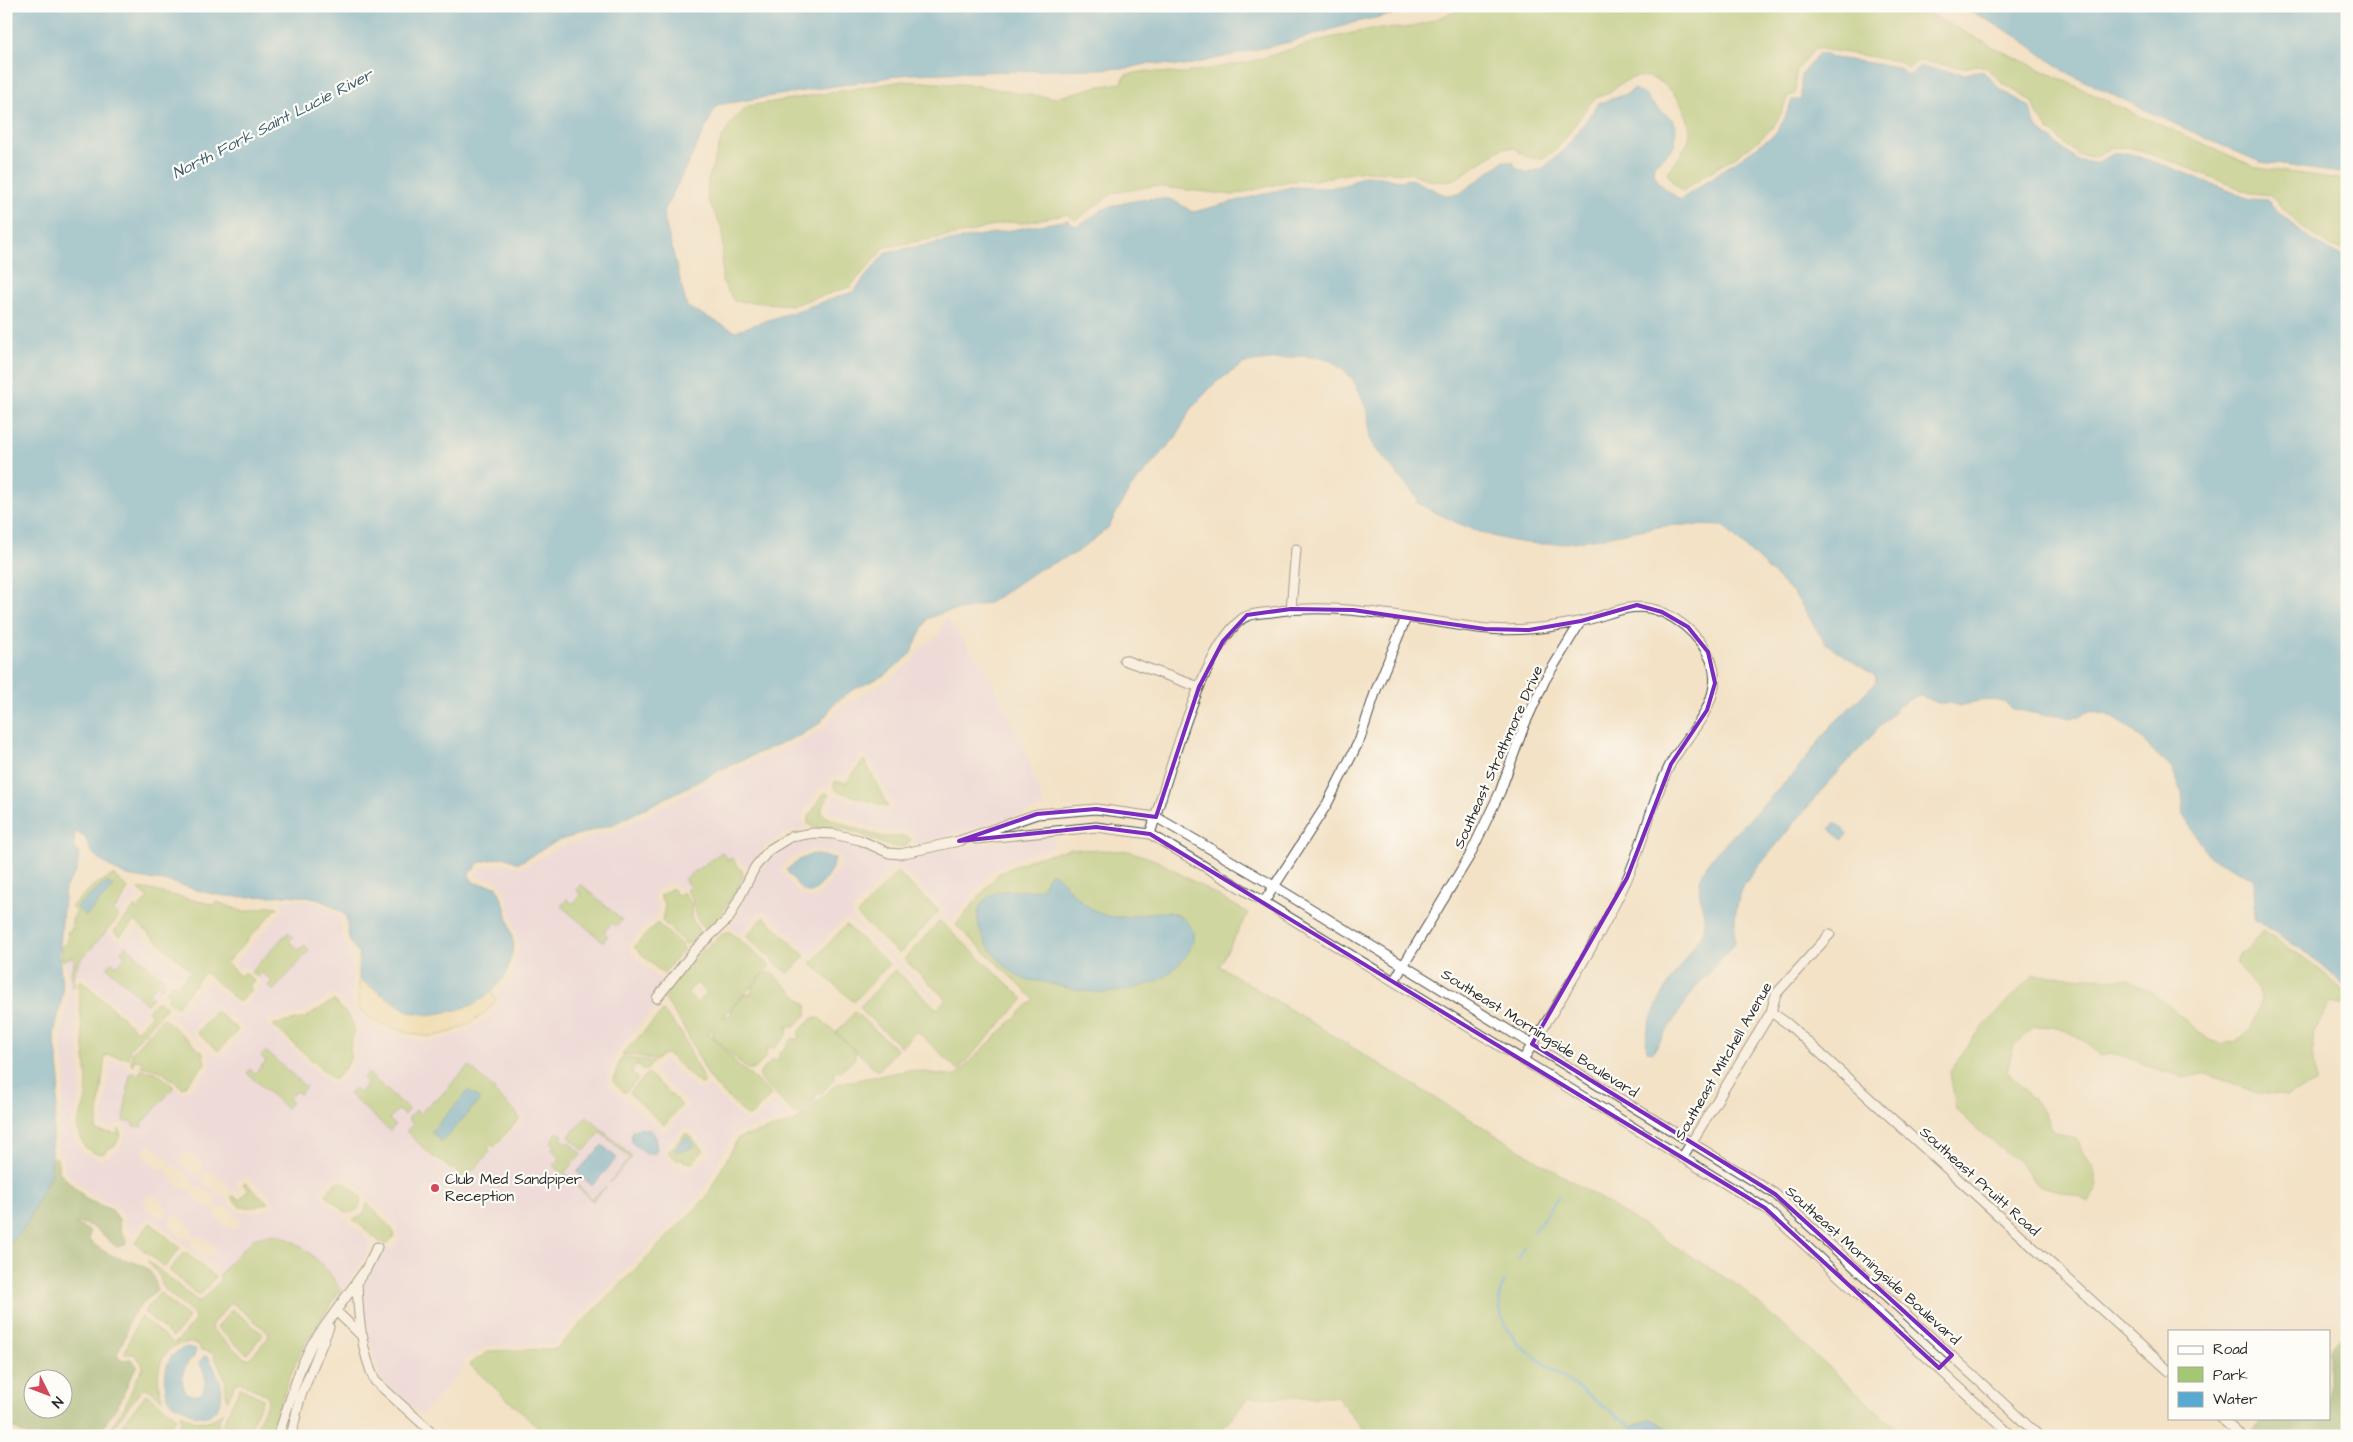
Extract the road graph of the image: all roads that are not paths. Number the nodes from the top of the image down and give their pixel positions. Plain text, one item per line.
1 (1296, 549) dead end
2 (1292, 609) junction
3 (1406, 618) junction
4 (1581, 622) junction
5 (1124, 660) dead end
6 (1199, 687) junction
7 (1156, 817) junction
8 (1150, 834) junction
9 (958, 841) junction
10 (1274, 886) junction
11 (1264, 902) junction
12 (1830, 934) dead end
13 (1403, 966) junction
14 (1394, 982) junction
15 (657, 998) dead end
16 (1771, 1012) junction
17 (1532, 1044) junction
18 (1523, 1060) junction
19 (1692, 1143) junction
20 (1682, 1158) junction
21 (1830, 1242) junction
22 (377, 1247) dead end
23 (1817, 1256) junction
24 (357, 1281) junction
25 (336, 1311) junction
26 (363, 1337) junction
27 (1952, 1355) junction
28 (1939, 1368) junction
29 (2168, 1370) edge
30 (2223, 1420) edge
31 (278, 1436) edge
32 (291, 1436) edge
33 (436, 1436) edge
34 (2012, 1436) edge
35 (2039, 1436) edge
36 (2241, 1436) edge

1 - 2 street
2 - 3 street
2 - 6 street
3 - 4 street
3 - 10 street
4 - 13 street, Southeast Strathmore Drive
4 - 17 street
5 - 6 street
6 - 7 street
7 - 8 street
7 - 9 street, Southeast Morningside Boulevard
7 - 10 street, Southeast Morningside Boulevard
8 - 9 street, Southeast Morningside Boulevard
8 - 11 street, Southeast Morningside Boulevard
9 - 15 street, Southeast Morningside Boulevard
10 - 11 street
10 - 13 street, Southeast Morningside Boulevard
11 - 14 street, Southeast Morningside Boulevard
12 - 16 street, Southeast Mitchell Avenue
13 - 14 street, Southeast Strathmore Drive
13 - 17 street, Southeast Morningside Boulevard
14 - 18 street, Southeast Morningside Boulevard
16 - 19 street, Southeast Mitchell Avenue
16 - 29 street, Southeast Pruitt Road
17 - 18 street
17 - 19 street, Southeast Morningside Boulevard
18 - 20 street, Southeast Morningside Boulevard
19 - 20 street, Southeast Mitchell Avenue
19 - 21 street, Southeast Morningside Boulevard
20 - 23 street, Southeast Morningside Boulevard
21 - 23 street
21 - 27 street, Southeast Morningside Boulevard
22 - 24 street
23 - 28 street, Southeast Morningside Boulevard
24 - 25 street
24 - 26 street
25 - 26 street
25 - 31 street
25 - 32 street
26 - 33 street
27 - 28 street
27 - 35 street, Southeast Morningside Boulevard
28 - 34 street, Southeast Morningside Boulevard
30 - 36 street

